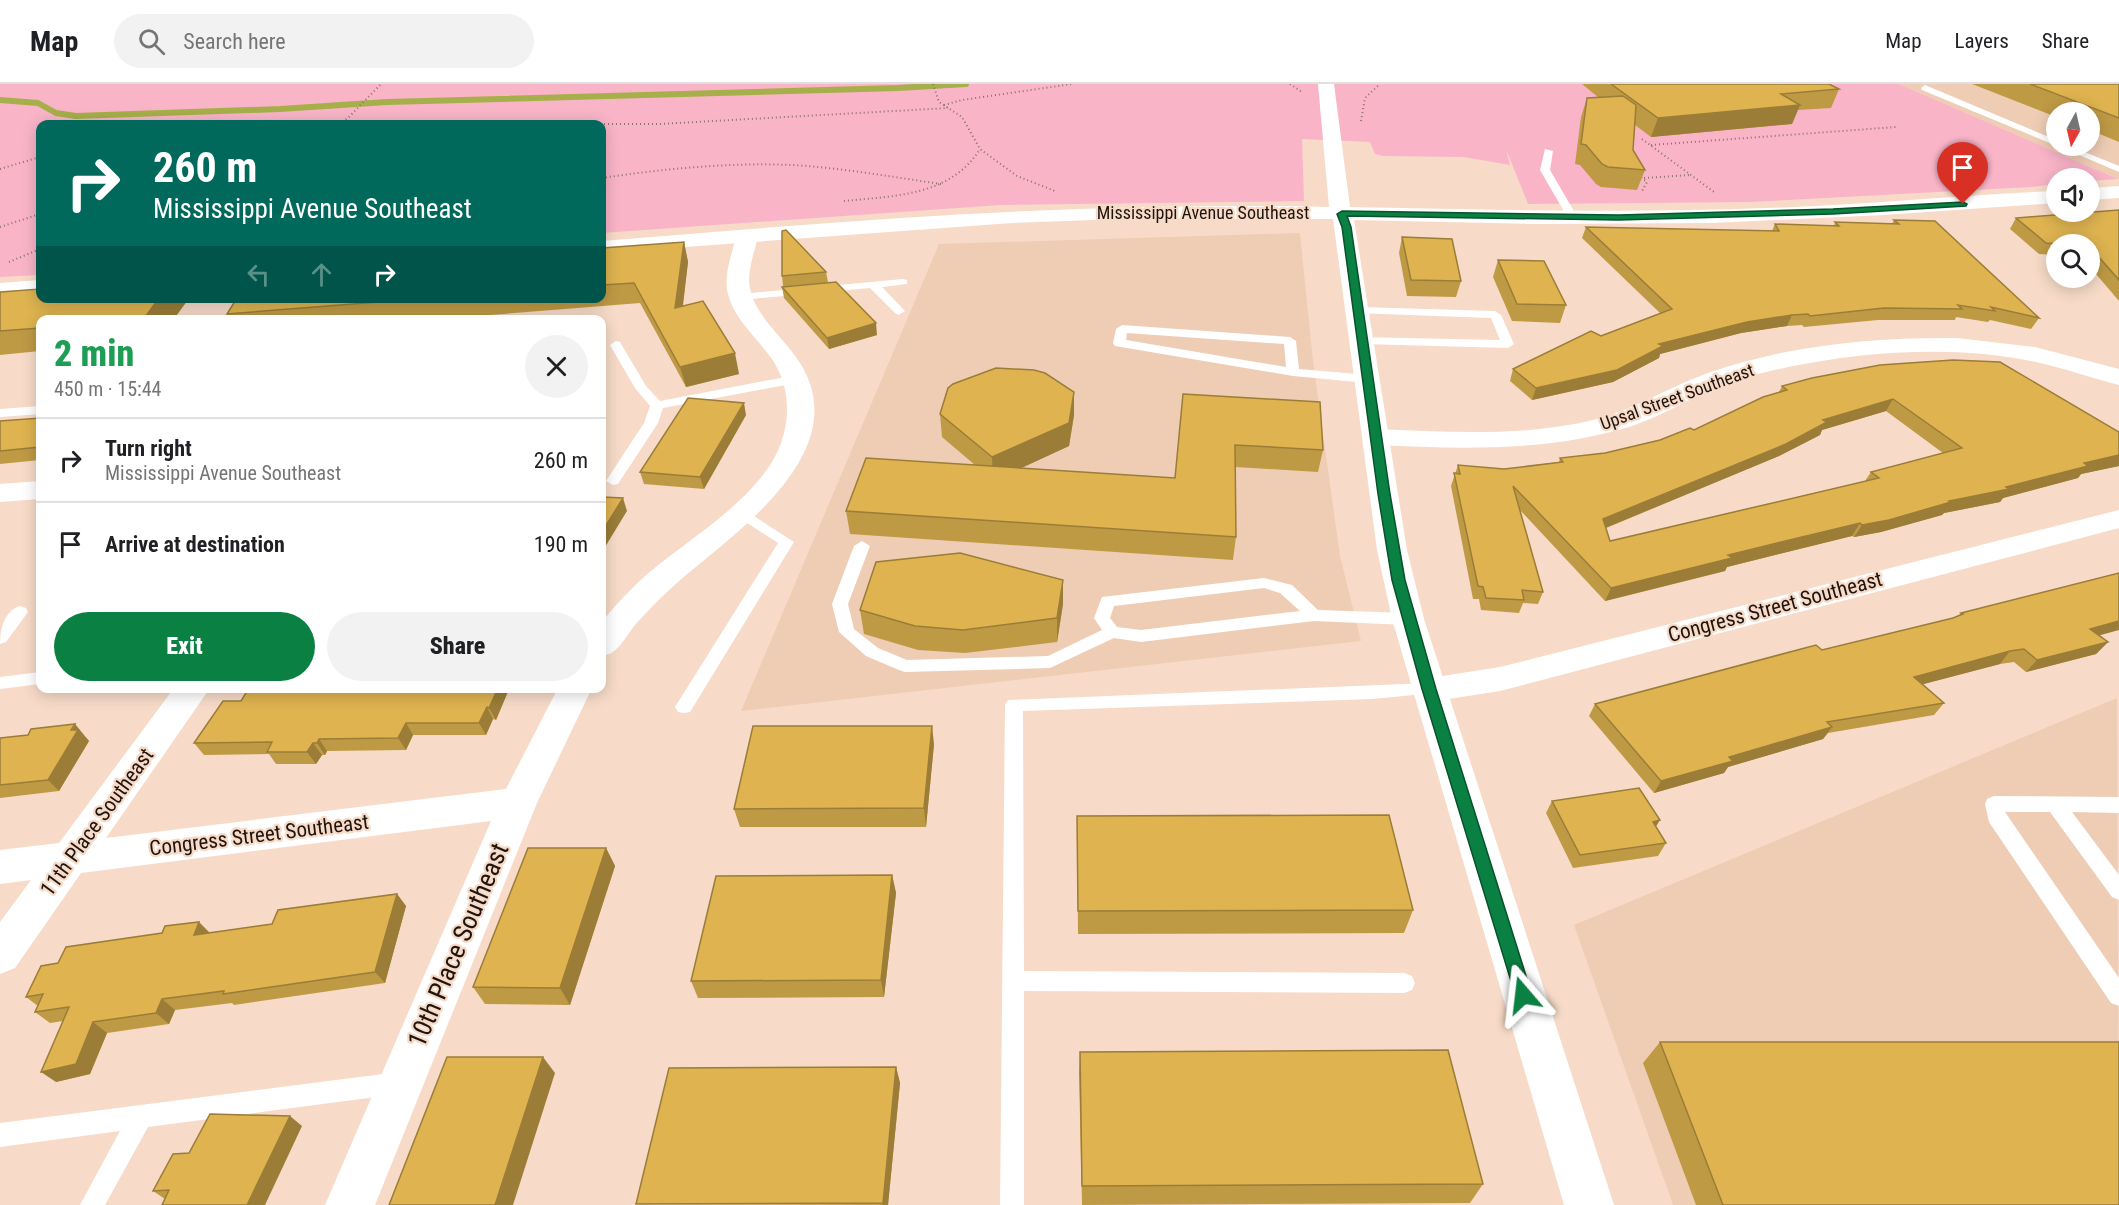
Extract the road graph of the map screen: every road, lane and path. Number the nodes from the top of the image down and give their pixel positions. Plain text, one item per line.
1 (381, 84) edge
2 (933, 84) edge
3 (1072, 84) edge
4 (1290, 84) edge
5 (1326, 84) edge
6 (1380, 84) edge
7 (1925, 88) dead end
8 (1303, 92) dead end
9 (944, 105) junction
10 (948, 108) junction
11 (345, 120) edge
12 (1361, 121) dead end
13 (606, 124) edge
14 (1896, 127) dead end
15 (1642, 139) edge
16 (2046, 139) edge
17 (1651, 145) junction
18 (980, 149) junction
19 (1548, 150) dead end
20 (2087, 156) edge
21 (36, 158) edge
22 (0, 169) edge
23 (2119, 169) edge
24 (1634, 172) edge
25 (1692, 175) junction
26 (606, 177) edge
27 (1643, 178) junction
28 (1707, 179) dead end
29 (1698, 180) junction
30 (941, 184) junction
31 (1059, 192) dead end
32 (1639, 192) edge
33 (1715, 192) dead end
34 (2119, 192) edge
35 (2100, 193) edge
36 (2046, 198) edge
37 (840, 202) dead end
38 (1342, 214) junction
39 (36, 215) edge
40 (1574, 218) junction
41 (0, 227) edge
42 (747, 236) junction
43 (606, 247) edge
44 (36, 251) edge
45 (5, 264) dead end
46 (903, 282) dead end
47 (873, 285) junction
48 (36, 287) edge
49 (0, 290) edge
50 (741, 297) junction
51 (899, 311) dead end
52 (1358, 311) junction
53 (1362, 340) junction
54 (616, 345) dead end
55 (1293, 372) junction
56 (2119, 377) edge
57 (796, 379) junction
58 (1368, 379) junction
59 (657, 405) junction
60 (36, 410) edge
61 (0, 413) edge
62 (1376, 436) junction
63 (613, 481) dead end
64 (36, 490) edge
65 (0, 493) edge
66 (743, 514) junction
67 (2119, 519) edge
68 (862, 546) dead end
69 (20, 612) dead end
70 (1314, 615) junction
71 (1408, 619) junction
72 (611, 621) edge
73 (1112, 632) junction
74 (0, 638) edge
75 (36, 678) edge
76 (0, 683) edge
77 (1429, 689) junction
78 (189, 693) edge
79 (573, 693) edge
80 (684, 706) dead end
81 (518, 803) junction
82 (2055, 804) junction
83 (2119, 805) edge
84 (71, 858) junction
85 (0, 867) edge
86 (2119, 891) edge
87 (0, 955) edge
88 (1014, 981) junction
89 (1404, 983) dead end
90 (2119, 996) edge
91 (399, 1083) junction
92 (141, 1117) junction
93 (0, 1136) edge
94 (92, 1205) edge
95 (350, 1205) edge
96 (1012, 1205) edge
97 (1589, 1205) edge

1 - 11 path
2 - 9 path
3 - 9 path
4 - 8 path
5 - 38 main road
6 - 12 path
7 - 16 lane
9 - 10 path
10 - 13 path
10 - 18 path
14 - 17 path
15 - 17 path
17 - 25 path
18 - 30 path
18 - 31 path
19 - 40 lane
20 - 23 lane
21 - 22 path
24 - 27 path
25 - 27 path
25 - 29 path
26 - 30 path
27 - 32 path
28 - 29 path
29 - 33 path
30 - 37 path
34 - 35 main road
36 - 40 main road, Mississippi Avenue Southeast
38 - 40 main road, Mississippi Avenue Southeast
38 - 42 main road, Mississippi Avenue Southeast
38 - 52 main road
39 - 41 path
42 - 43 main road, Mississippi Avenue Southeast
42 - 50 main road
44 - 45 path
46 - 47 lane
47 - 50 lane
47 - 51 lane
48 - 49 main road
50 - 57 main road
52 - 53 main road
52 - 53 lane
53 - 58 main road
54 - 59 lane
55 - 55 lane
55 - 58 lane
56 - 62 main road, Upsal Street Southeast
57 - 59 lane
57 - 66 main road
58 - 62 main road
59 - 63 lane
60 - 61 lane
62 - 71 main road
64 - 65 main road
66 - 72 main road
66 - 80 lane
67 - 77 main road, Congress Street Southeast
68 - 73 lane
69 - 74 lane
70 - 71 lane
70 - 73 lane
70 - 73 lane
71 - 77 main road
75 - 76 lane
77 - 88 lane
77 - 97 main road
78 - 84 main road, 11th Place Southeast
79 - 81 main road, 10th Place Southeast
81 - 84 main road, Congress Street Southeast
81 - 91 main road, 10th Place Southeast
82 - 83 lane
82 - 86 lane
82 - 90 lane
84 - 85 main road, Congress Street Southeast
84 - 87 main road, 11th Place Southeast
88 - 89 lane
88 - 96 lane
91 - 92 lane
91 - 95 main road, 10th Place Southeast
92 - 93 lane
92 - 94 lane

